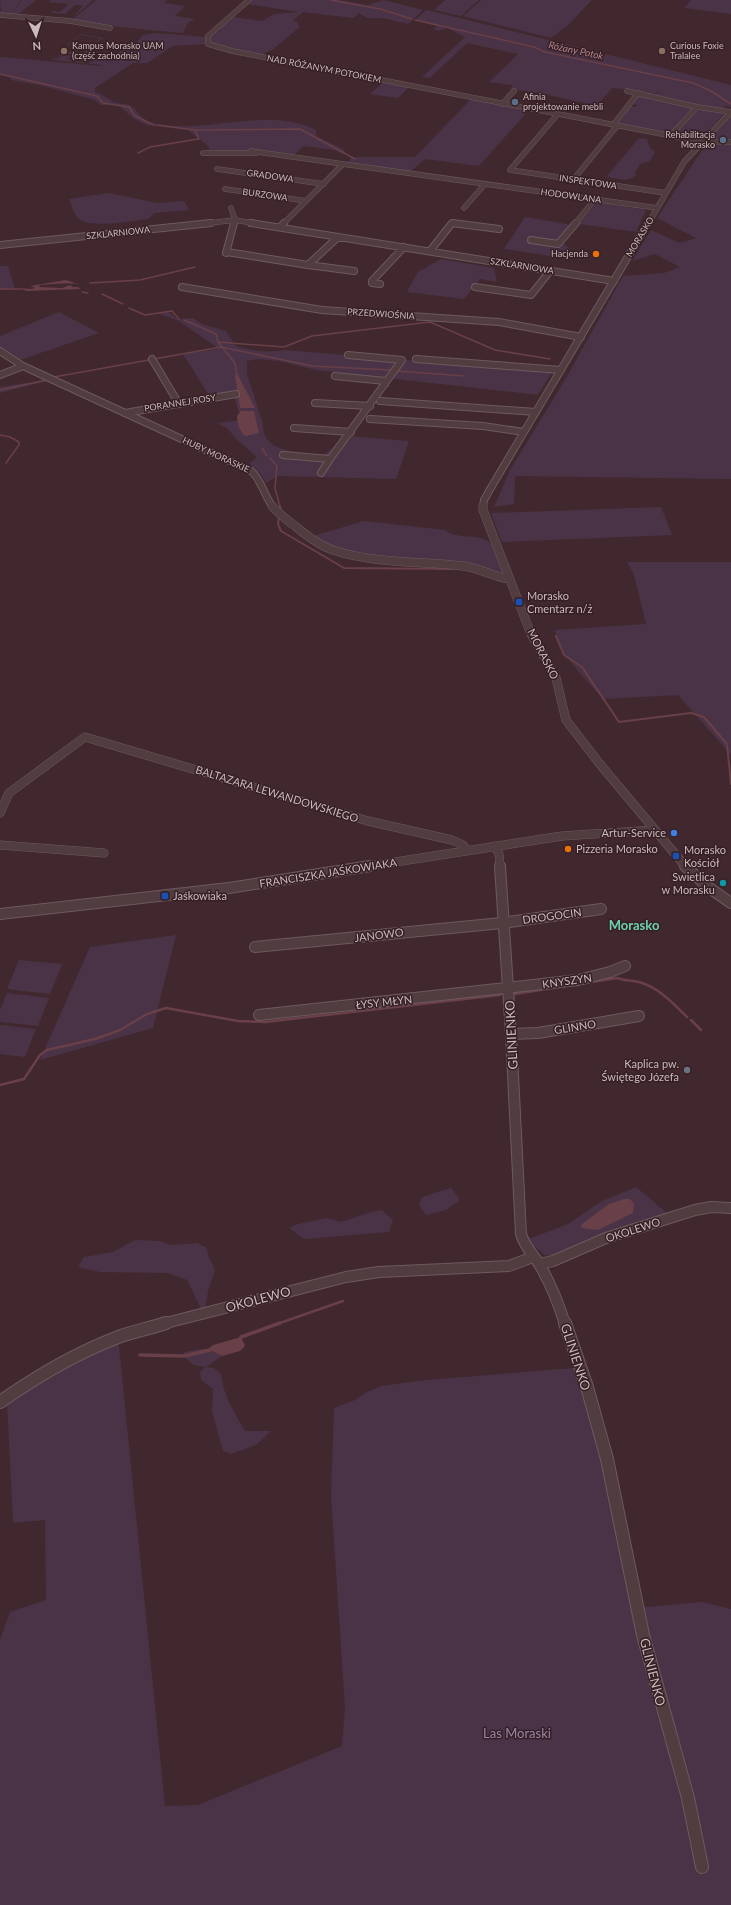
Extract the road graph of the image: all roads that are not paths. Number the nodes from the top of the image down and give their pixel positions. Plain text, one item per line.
1 (249, 0) edge
2 (0, 15) edge
3 (110, 28) dead end
4 (514, 91) dead end
5 (627, 91) dead end
6 (638, 94) junction
7 (502, 104) junction
8 (697, 107) junction
9 (731, 112) edge
10 (557, 114) junction
11 (615, 125) junction
12 (670, 136) junction
13 (702, 142) junction
14 (731, 142) edge
15 (251, 151) dead end
16 (203, 153) dead end
17 (267, 153) junction
18 (344, 164) junction
19 (217, 169) dead end
20 (572, 180) junction
21 (324, 184) junction
22 (485, 184) junction
23 (225, 189) dead end
24 (666, 193) junction
25 (595, 199) junction
26 (306, 201) junction
27 (231, 208) dead end
28 (464, 208) dead end
29 (657, 208) junction
30 (236, 220) junction
31 (280, 228) junction
32 (499, 229) dead end
33 (338, 237) junction
34 (531, 240) dead end
35 (0, 245) edge
36 (404, 247) junction
37 (430, 251) junction
38 (308, 265) junction
39 (550, 270) junction
40 (354, 271) dead end
41 (614, 281) junction
42 (380, 284) dead end
43 (182, 287) dead end
44 (475, 287) dead end
45 (581, 336) junction
46 (0, 351) edge
47 (348, 355) dead end
48 (152, 359) dead end
49 (416, 359) dead end
50 (23, 366) junction
51 (561, 370) junction
52 (0, 375) edge
53 (335, 376) dead end
54 (385, 384) junction
55 (236, 394) dead end
56 (380, 402) dead end
57 (314, 403) dead end
58 (179, 404) junction
59 (370, 406) junction
60 (536, 412) junction
61 (124, 413) junction
62 (370, 419) dead end
63 (294, 428) dead end
64 (351, 432) junction
65 (524, 432) junction
66 (283, 455) dead end
67 (330, 458) junction
68 (321, 473) dead end
69 (510, 579) junction
70 (0, 813) edge
71 (655, 830) junction
72 (0, 845) edge
73 (495, 846) junction
74 (467, 850) junction
75 (104, 853) dead end
76 (731, 902) edge
77 (601, 909) dead end
78 (0, 914) edge
79 (502, 923) junction
80 (255, 947) dead end
81 (625, 966) dead end
82 (508, 987) junction
83 (259, 1015) dead end
84 (639, 1016) dead end
85 (511, 1034) junction
86 (731, 1208) edge
87 (536, 1260) junction
88 (0, 1402) edge
89 (702, 1867) dead end

1 - 7 street, NAD RÓŻANYM POTOKIEM
2 - 3 street
4 - 7 street
5 - 6 street, MORASKO
6 - 8 street, MORASKO
6 - 11 street
7 - 10 street, NAD RÓŻANYM POTOKIEM
8 - 9 street, MORASKO
8 - 12 street
9 - 13 street, MORASKO
10 - 11 street, NAD RÓŻANYM POTOKIEM
10 - 20 street, INSPEKTOWA
11 - 12 street, NAD RÓŻANYM POTOKIEM
11 - 20 street
12 - 13 street, NAD RÓŻANYM POTOKIEM
13 - 14 street, NAD RÓŻANYM POTOKIEM
13 - 24 street, MORASKO
15 - 17 street, HODOWLANA
16 - 17 street, HODOWLANA
17 - 18 street, HODOWLANA
18 - 21 street
18 - 22 street, HODOWLANA
19 - 21 street, GRADOWA
20 - 24 street, INSPEKTOWA
21 - 26 street
22 - 25 street, HODOWLANA
22 - 28 street
23 - 26 street, BURZOWA
24 - 29 street, MORASKO
25 - 29 street, HODOWLANA
25 - 34 street
26 - 31 street
27 - 30 street
29 - 41 street, MORASKO
30 - 31 street, SZKLARNIOWA
30 - 35 street, SZKLARNIOWA
30 - 38 street
31 - 33 street, SZKLARNIOWA
32 - 37 street
33 - 36 street, SZKLARNIOWA
33 - 38 street
36 - 37 street, SZKLARNIOWA
36 - 42 street
37 - 39 street, SZKLARNIOWA
38 - 40 street
39 - 41 street, SZKLARNIOWA
39 - 44 street
41 - 45 street, MORASKO
43 - 45 street, PRZEDWIOŚNIA
45 - 51 street, MORASKO
46 - 50 street, HUBY MORASKIE
47 - 54 street
48 - 58 street
49 - 51 street
50 - 52 street
50 - 61 street, HUBY MORASKIE
51 - 60 street, MORASKO
53 - 54 street
54 - 59 street
55 - 58 street, PORANNEJ ROSY
56 - 60 street
57 - 59 street
58 - 61 street, PORANNEJ ROSY
59 - 64 street
60 - 65 street, MORASKO
61 - 69 street, HUBY MORASKIE
62 - 65 street
63 - 64 street
64 - 67 street
65 - 69 street, MORASKO
66 - 67 street
67 - 68 street
69 - 71 street, MORASKO
70 - 74 street, BALTAZARA LEWANDOWSKIEGO
71 - 73 street, FRANCISZKA JAŚKOWIAKA
71 - 76 street, MORASKO
72 - 75 street
73 - 74 street, FRANCISZKA JAŚKOWIAKA
73 - 79 street, GLINIENKO
74 - 78 street, FRANCISZKA JAŚKOWIAKA
77 - 79 street, DROGOCIN
79 - 80 street, JANOWO
79 - 82 street, GLINIENKO
81 - 82 street, KNYSZYN
82 - 83 street, ŁYSY MŁYN
82 - 85 street, GLINIENKO
84 - 85 street, GLINNO
85 - 87 street, GLINIENKO
86 - 87 street, OKOLEWO
87 - 88 street, OKOLEWO
87 - 89 street, GLINIENKO

